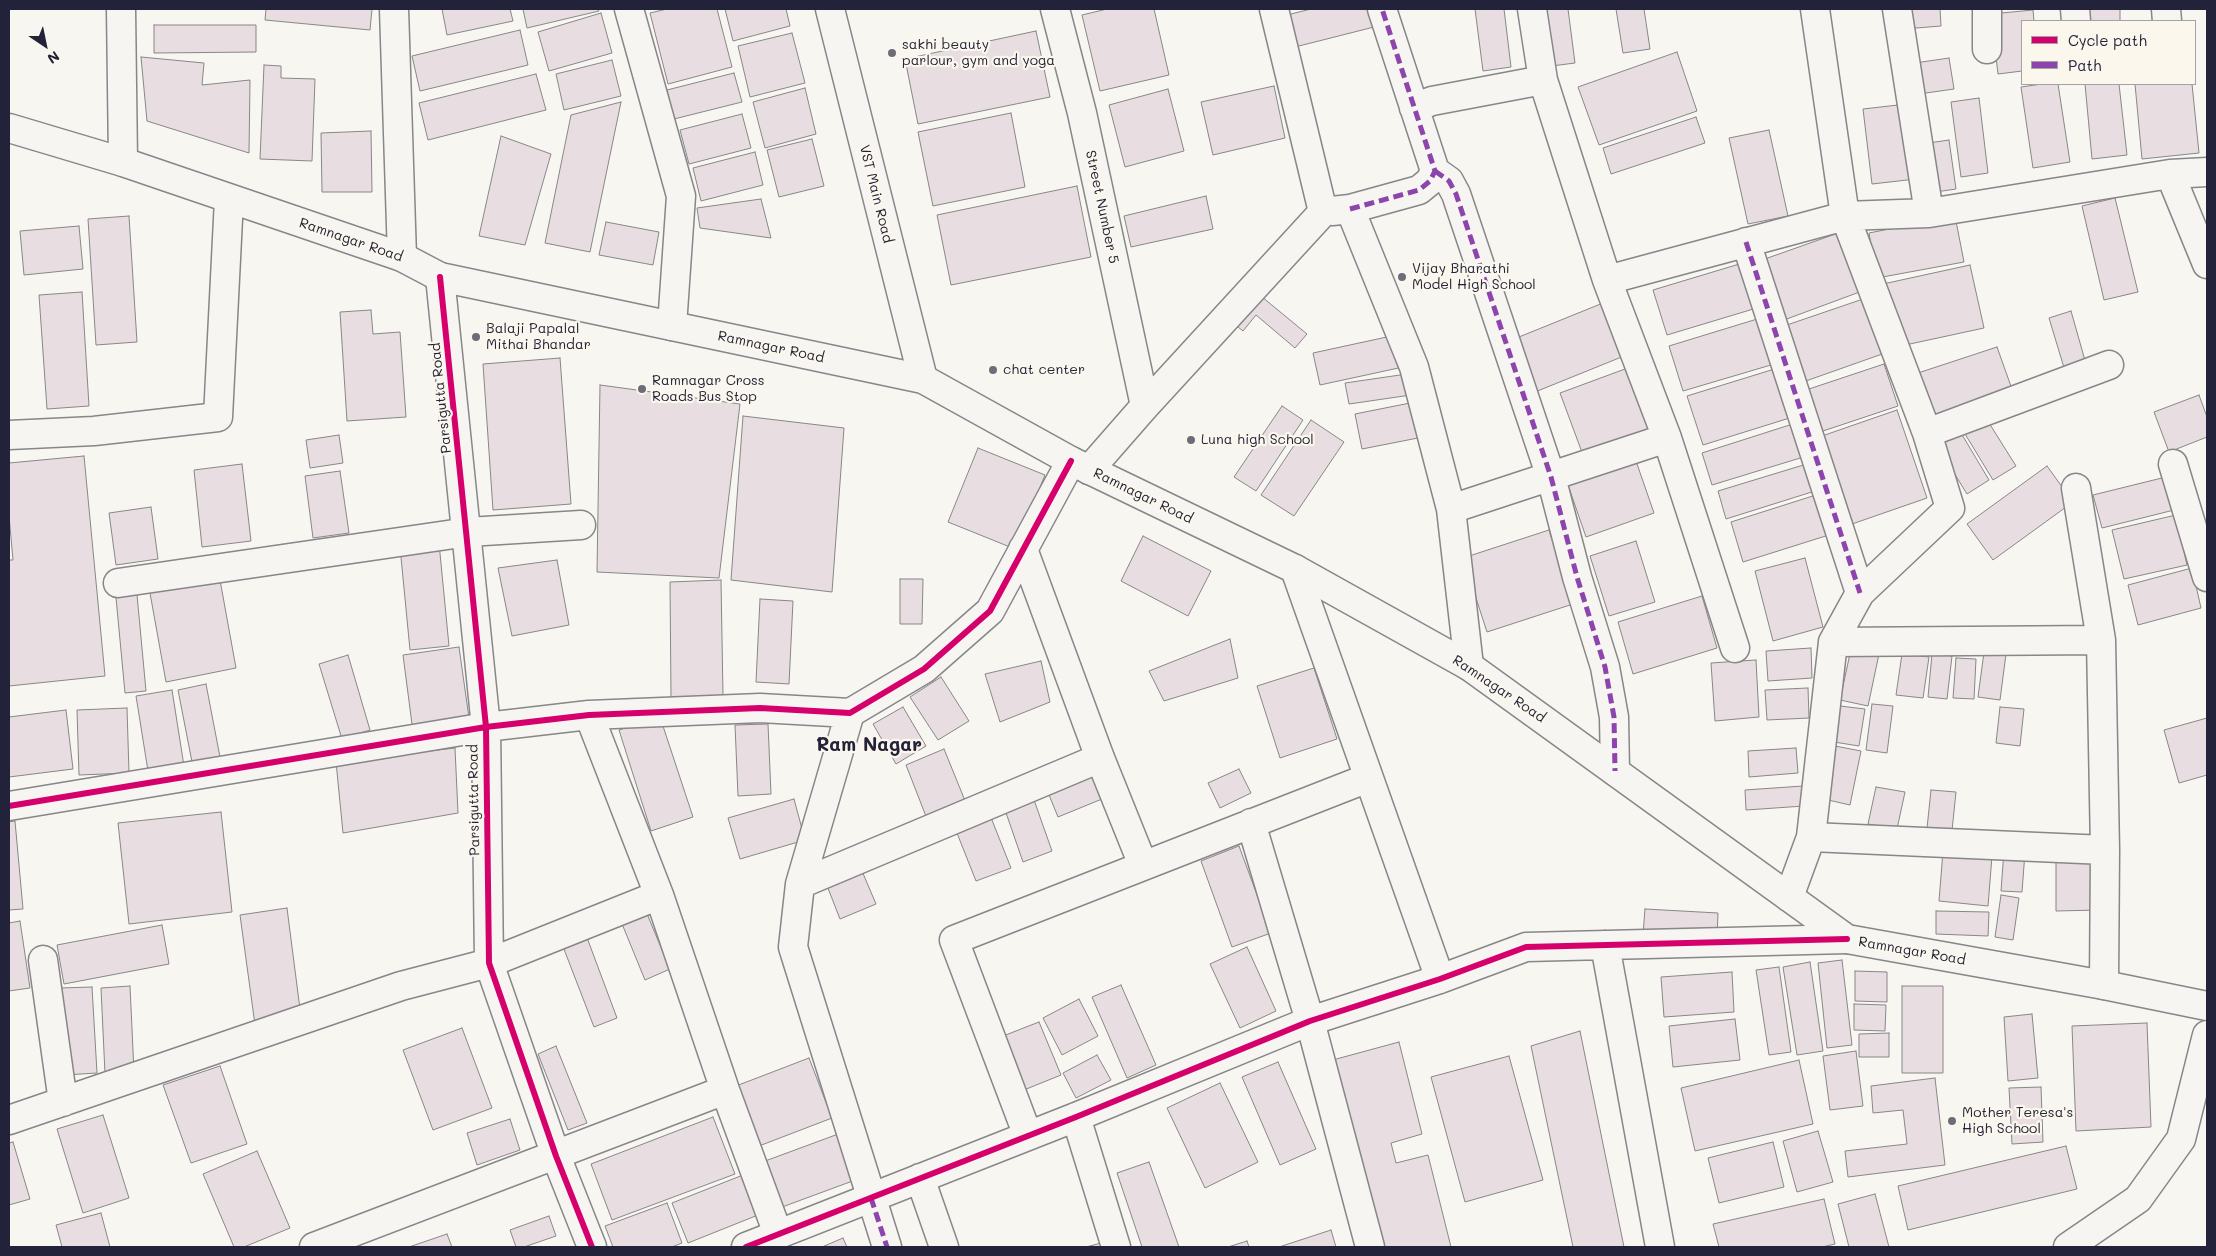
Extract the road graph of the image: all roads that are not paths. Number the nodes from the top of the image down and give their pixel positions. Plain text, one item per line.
1 (121, 9) edge
2 (394, 9) edge
3 (628, 9) edge
4 (830, 9) edge
5 (1055, 9) edge
6 (1274, 9) edge
7 (1382, 9) edge
8 (1532, 9) edge
9 (1815, 9) edge
10 (1897, 9) edge
11 (1987, 9) edge
12 (1986, 49) dead end
13 (1544, 80) junction
14 (1414, 108) junction
15 (9, 128) edge
16 (123, 162) junction
17 (1435, 171) junction
18 (2207, 172) edge
19 (2170, 174) junction
20 (229, 199) junction
21 (1350, 209) junction
22 (1323, 212) junction
23 (1929, 214) junction
24 (1845, 216) junction
25 (1746, 242) junction
26 (402, 257) junction
27 (2207, 264) edge
28 (440, 277) junction
29 (1607, 280) junction
30 (672, 326) junction
31 (2109, 365) dead end
32 (923, 379) junction
33 (1145, 406) junction
34 (1927, 433) junction
35 (9, 435) edge
36 (1667, 438) junction
37 (2173, 464) dead end
38 (1080, 466) junction
39 (1551, 476) junction
40 (2076, 488) dead end
41 (1451, 509) junction
42 (581, 525) dead end
43 (468, 532) junction
44 (1023, 550) junction
45 (1295, 570) junction
46 (2207, 577) edge
47 (118, 583) dead end
48 (1860, 593) junction
49 (2101, 640) junction
50 (1833, 642) junction
51 (1735, 648) dead end
52 (1469, 666) junction
53 (850, 713) junction
54 (589, 715) junction
55 (486, 727) junction
56 (1100, 758) junction
57 (1615, 771) junction
58 (1368, 778) junction
59 (9, 806) edge
60 (1251, 823) junction
61 (1811, 836) junction
62 (2105, 850) junction
63 (1143, 865) junction
64 (800, 884) junction
65 (659, 895) junction
66 (1789, 897) junction
67 (1847, 939) junction
68 (1605, 945) junction
69 (43, 960) dead end
70 (489, 963) junction
71 (1440, 978) junction
72 (2104, 985) junction
73 (2207, 1006) edge
74 (1310, 1021) junction
75 (2207, 1034) edge
76 (725, 1090) junction
77 (63, 1102) junction
78 (1076, 1117) junction
79 (9, 1120) edge
80 (1028, 1136) junction
81 (556, 1156) junction
82 (920, 1178) junction
83 (871, 1198) junction
84 (760, 1243) edge
85 (314, 1247) edge
86 (592, 1247) edge
87 (887, 1247) edge
88 (944, 1247) edge
89 (1116, 1247) edge
90 (1370, 1247) edge
91 (1660, 1247) edge
92 (2068, 1247) edge

1 - 16 street
2 - 26 street
3 - 30 street
4 - 32 street, VST Main Road
5 - 33 street, Street Number 5
6 - 22 street
7 - 14 street
8 - 13 street
9 - 24 street
10 - 23 street
11 - 12 street
13 - 14 street
13 - 29 street
14 - 17 street
15 - 16 street, Ramnagar Road
16 - 20 street, Ramnagar Road
17 - 21 street
17 - 39 street
18 - 19 street
19 - 23 street
19 - 27 street
20 - 26 street, Ramnagar Road
20 - 35 street
21 - 22 street
21 - 41 street
22 - 33 street
23 - 24 street
24 - 25 street
24 - 34 street
25 - 29 street
25 - 48 street
26 - 28 street, Ramnagar Road
28 - 30 street, Ramnagar Road
28 - 43 street, Parsigutta Road
29 - 36 street
30 - 32 street, Ramnagar Road
31 - 34 street
32 - 38 street, Ramnagar Road
33 - 38 street
34 - 48 street
36 - 39 street
36 - 51 street
37 - 46 street
38 - 44 street
38 - 45 street, Ramnagar Road
39 - 41 street
39 - 57 street
40 - 49 street
41 - 52 street
42 - 43 street
43 - 47 street
43 - 55 street, Parsigutta Road
44 - 53 street
44 - 56 street
45 - 52 street, Ramnagar Road
45 - 58 street
48 - 50 street
49 - 50 street
49 - 62 street
50 - 61 street
52 - 57 street, Ramnagar Road
53 - 54 street
53 - 64 street
54 - 55 street
54 - 65 street
55 - 59 street
55 - 70 street, Parsigutta Road
56 - 63 street
56 - 64 street
57 - 66 street, Ramnagar Road
58 - 60 street
58 - 71 street
60 - 63 street
60 - 74 street
61 - 62 street
61 - 66 street
62 - 72 street
63 - 80 street
64 - 83 street
65 - 70 street
65 - 76 street
66 - 67 street, Ramnagar Road
67 - 68 street
67 - 72 street, Ramnagar Road
68 - 71 street
68 - 91 street
69 - 77 street
70 - 77 street
70 - 81 street, Parsigutta Road
71 - 74 street
72 - 73 street, Ramnagar Road
74 - 78 street
74 - 90 street
75 - 92 street
76 - 81 street
76 - 84 street
77 - 79 street
78 - 80 street
78 - 89 street
80 - 82 street
81 - 85 street
81 - 86 street, Parsigutta Road
82 - 83 street
82 - 88 street
83 - 84 street
83 - 87 street

